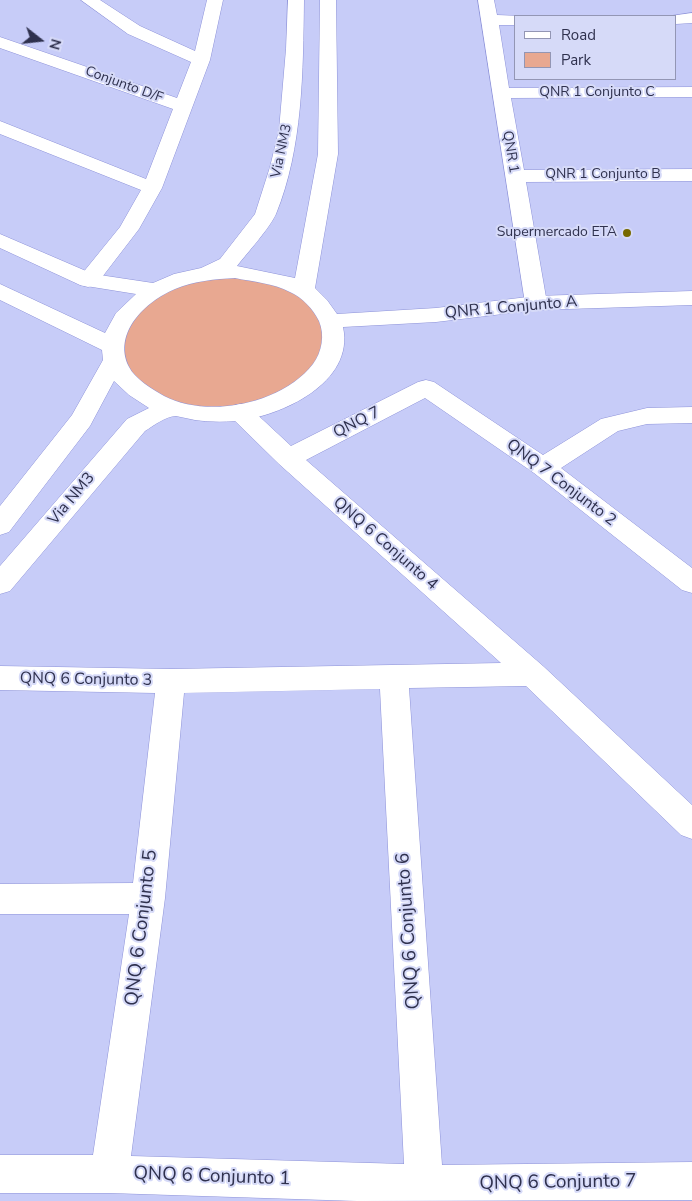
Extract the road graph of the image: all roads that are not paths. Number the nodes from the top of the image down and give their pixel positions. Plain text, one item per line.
1 (89, 0) edge
2 (215, 0) edge
3 (296, 0) edge
4 (328, 0) edge
5 (486, 0) edge
6 (692, 18) edge
7 (677, 19) edge
8 (489, 20) junction
9 (514, 20) edge
10 (0, 42) edge
11 (201, 60) junction
12 (692, 92) edge
13 (501, 93) junction
14 (182, 106) junction
15 (0, 127) edge
16 (692, 175) edge
17 (514, 176) junction
18 (152, 188) junction
19 (0, 240) edge
20 (205, 274) junction
21 (88, 280) junction
22 (157, 290) junction
23 (0, 291) edge
24 (304, 291) junction
25 (692, 298) edge
26 (536, 303) junction
27 (330, 321) junction
28 (114, 352) junction
29 (426, 388) joint
30 (177, 408) junction
31 (240, 412) junction
32 (692, 415) edge
33 (288, 458) junction
34 (543, 467) junction
35 (0, 525) edge
36 (692, 583) edge
37 (0, 584) edge
38 (533, 674) junction
39 (0, 678) edge
40 (394, 678) junction
41 (171, 681) junction
42 (692, 825) edge
43 (148, 898) junction
44 (0, 899) edge
45 (0, 1174) edge
46 (109, 1174) junction
47 (692, 1181) edge
48 (425, 1193) edge

1 - 11 street
2 - 11 street
3 - 20 street, Via NM3
4 - 24 street
5 - 8 street, QNR 1
6 - 7 street
8 - 9 street
8 - 13 street, QNR 1
10 - 14 street, Conjunto D/F
11 - 14 street
12 - 13 street, QNR 1 Conjunto C
13 - 17 street, QNR 1
14 - 18 street
15 - 18 street
16 - 17 street, QNR 1 Conjunto B
17 - 26 street, QNR 1
18 - 21 street
19 - 21 street
20 - 22 street
20 - 24 street
21 - 22 street
22 - 28 street
23 - 28 street
24 - 27 street
25 - 26 street, QNR 1 Conjunto A
26 - 27 street, QNR 1 Conjunto A
27 - 31 street
28 - 30 street
28 - 35 street
29 - 33 street, QNQ 7
29 - 34 street, QNQ 7 Conjunto 2
30 - 31 street
30 - 37 street, Via NM3
31 - 33 street, QNQ 6 Conjunto 4
32 - 34 street
33 - 38 street, QNQ 6 Conjunto 4
34 - 36 street, QNQ 7 Conjunto 2
38 - 40 street
38 - 42 street, QNQ 6 Conjunto 4
39 - 41 street, QNQ 6 Conjunto 3
40 - 41 street
40 - 48 street, QNQ 6 Conjunto 6
41 - 43 street, QNQ 6 Conjunto 5
43 - 44 street
43 - 46 street, QNQ 6 Conjunto 5
45 - 46 street, QNQ 6 Conjunto 1
46 - 48 street, QNQ 6 Conjunto 1
47 - 48 street, QNQ 6 Conjunto 7

